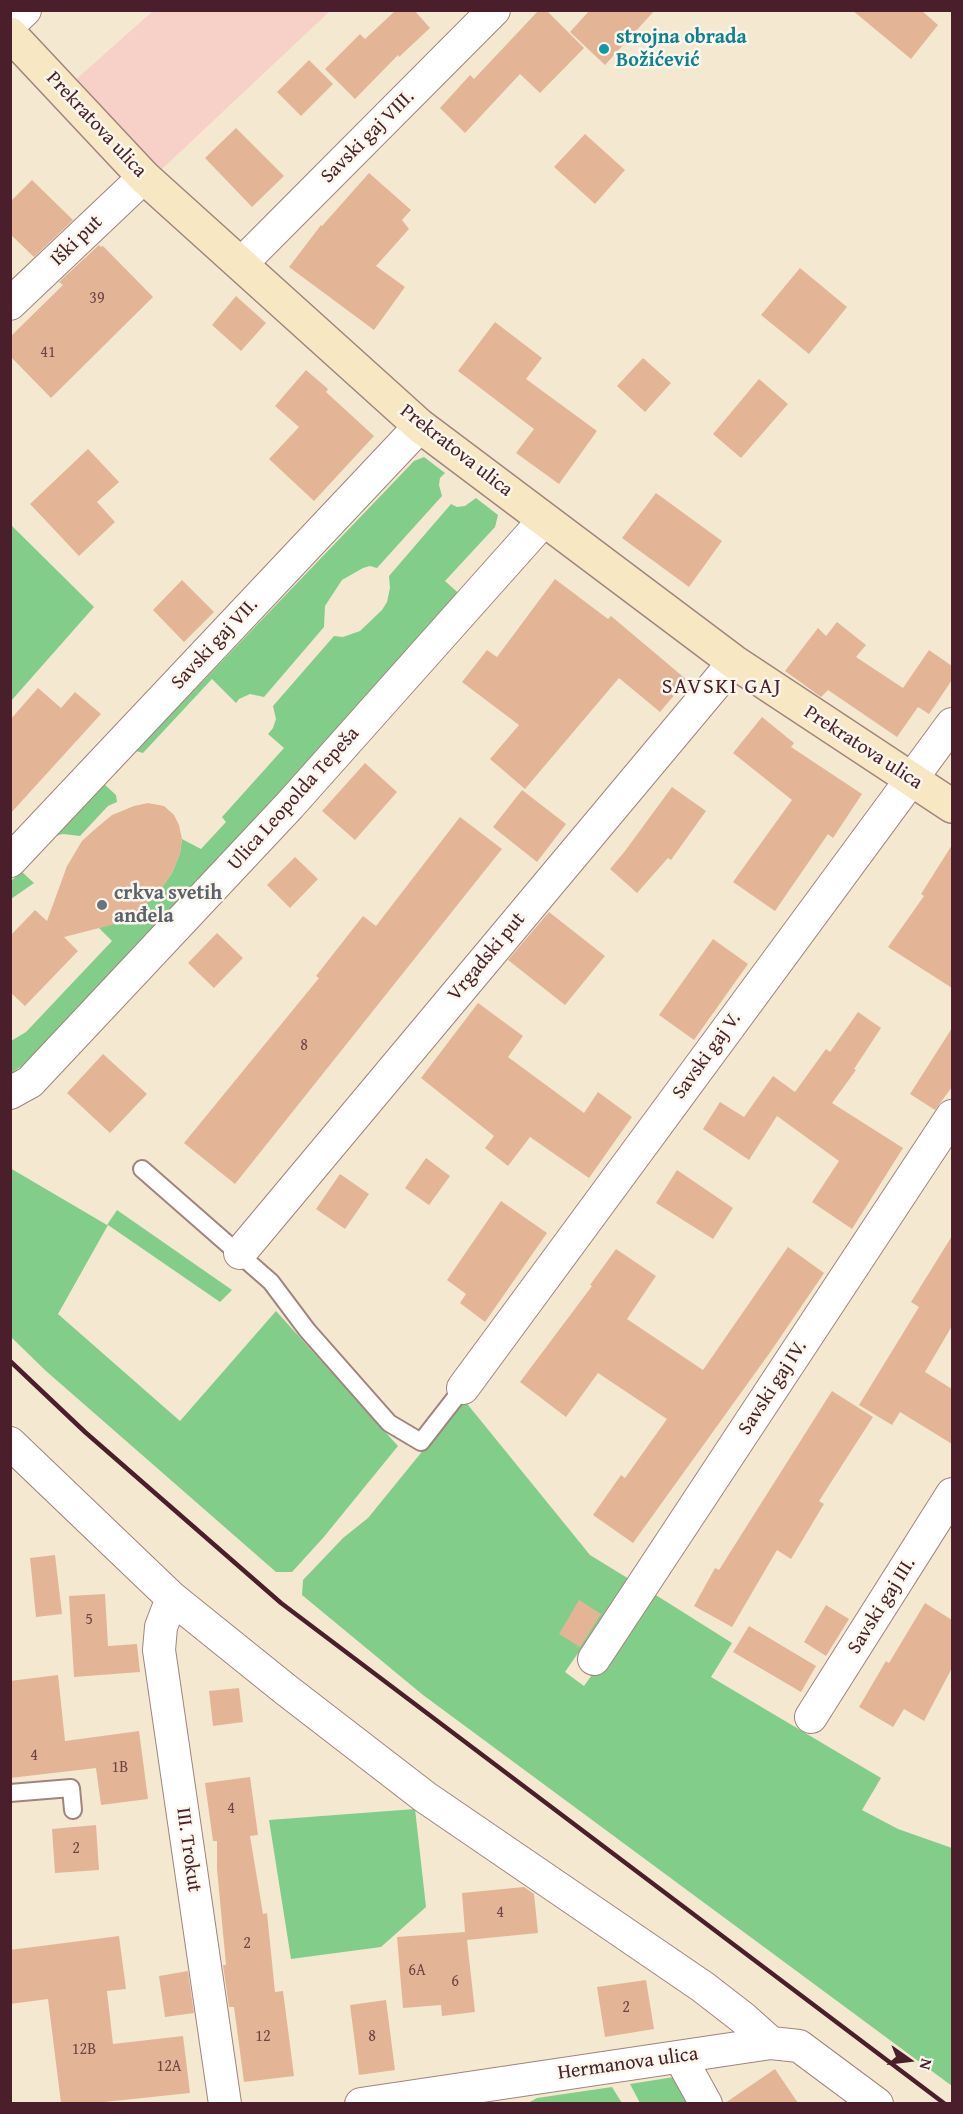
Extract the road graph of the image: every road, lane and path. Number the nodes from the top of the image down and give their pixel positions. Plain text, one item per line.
1 (25, 10) edge
2 (494, 10) edge
3 (10, 24) edge
4 (10, 34) edge
5 (144, 177) junction
6 (241, 264) junction
7 (10, 304) edge
8 (420, 426) junction
9 (544, 520) junction
10 (734, 662) junction
11 (952, 724) edge
12 (910, 780) junction
13 (952, 806) edge
14 (10, 861) edge
15 (10, 1093) edge
16 (952, 1116) edge
17 (142, 1169) dead end
18 (240, 1253) junction
19 (463, 1388) joint
20 (10, 1443) edge
21 (952, 1494) edge
22 (172, 1598) junction
23 (594, 1659) dead end
24 (811, 1717) dead end
25 (10, 1793) edge
26 (73, 1810) dead end
27 (771, 2043) junction
28 (680, 2057) junction
29 (497, 2094) edge
30 (225, 2103) edge
31 (361, 2103) edge
32 (706, 2103) edge
33 (877, 2103) edge

1 - 3 street
2 - 6 street, Savski gaj VIII.
4 - 5 street, Prekratova ulica
5 - 6 street, Prekratova ulica
5 - 7 street, Iški put
6 - 8 street, Prekratova ulica
8 - 9 street, Prekratova ulica
8 - 14 street, Savski gaj VII.
9 - 10 street, Prekratova ulica
9 - 15 street, Ulica Leopolda Tepeša
10 - 12 street, Prekratova ulica
10 - 18 street, Vrgadski put
11 - 12 street, Savski gaj V.
12 - 13 street, Prekratova ulica
12 - 19 street, Savski gaj V.
16 - 23 street, Savski gaj IV.
17 - 18 lane
18 - 19 lane
20 - 22 street
21 - 24 street, Savski gaj III.
22 - 27 street
22 - 30 street, III. Trokut
25 - 26 lane
27 - 28 street, Hermanova ulica
27 - 33 street, Hermanova ulica
28 - 29 street, Hermanova ulica
28 - 32 street
29 - 31 street, Hermanova ulica

